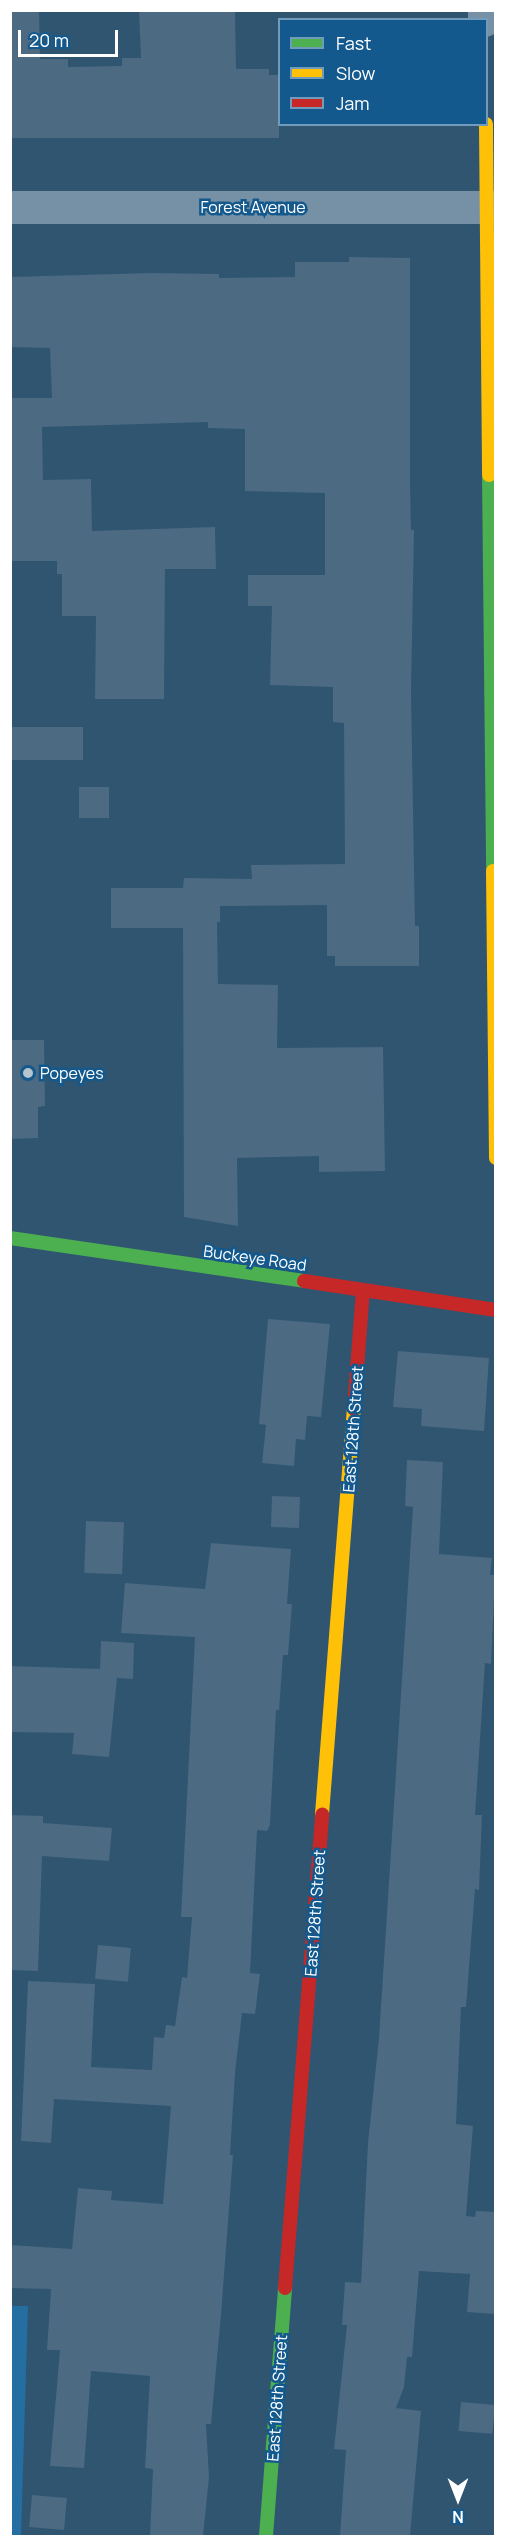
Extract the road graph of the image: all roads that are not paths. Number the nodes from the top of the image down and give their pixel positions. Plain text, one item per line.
1 (486, 126) edge
2 (10, 207) edge
3 (491, 207) edge
4 (495, 1158) edge
5 (10, 1238) edge
6 (363, 1290) junction
7 (495, 1310) edge
8 (266, 2536) edge

1 - 3 street
2 - 3 street, Forest Avenue
3 - 4 street
5 - 6 street, Buckeye Road
6 - 7 street, Buckeye Road
6 - 8 street, East 128th Street

